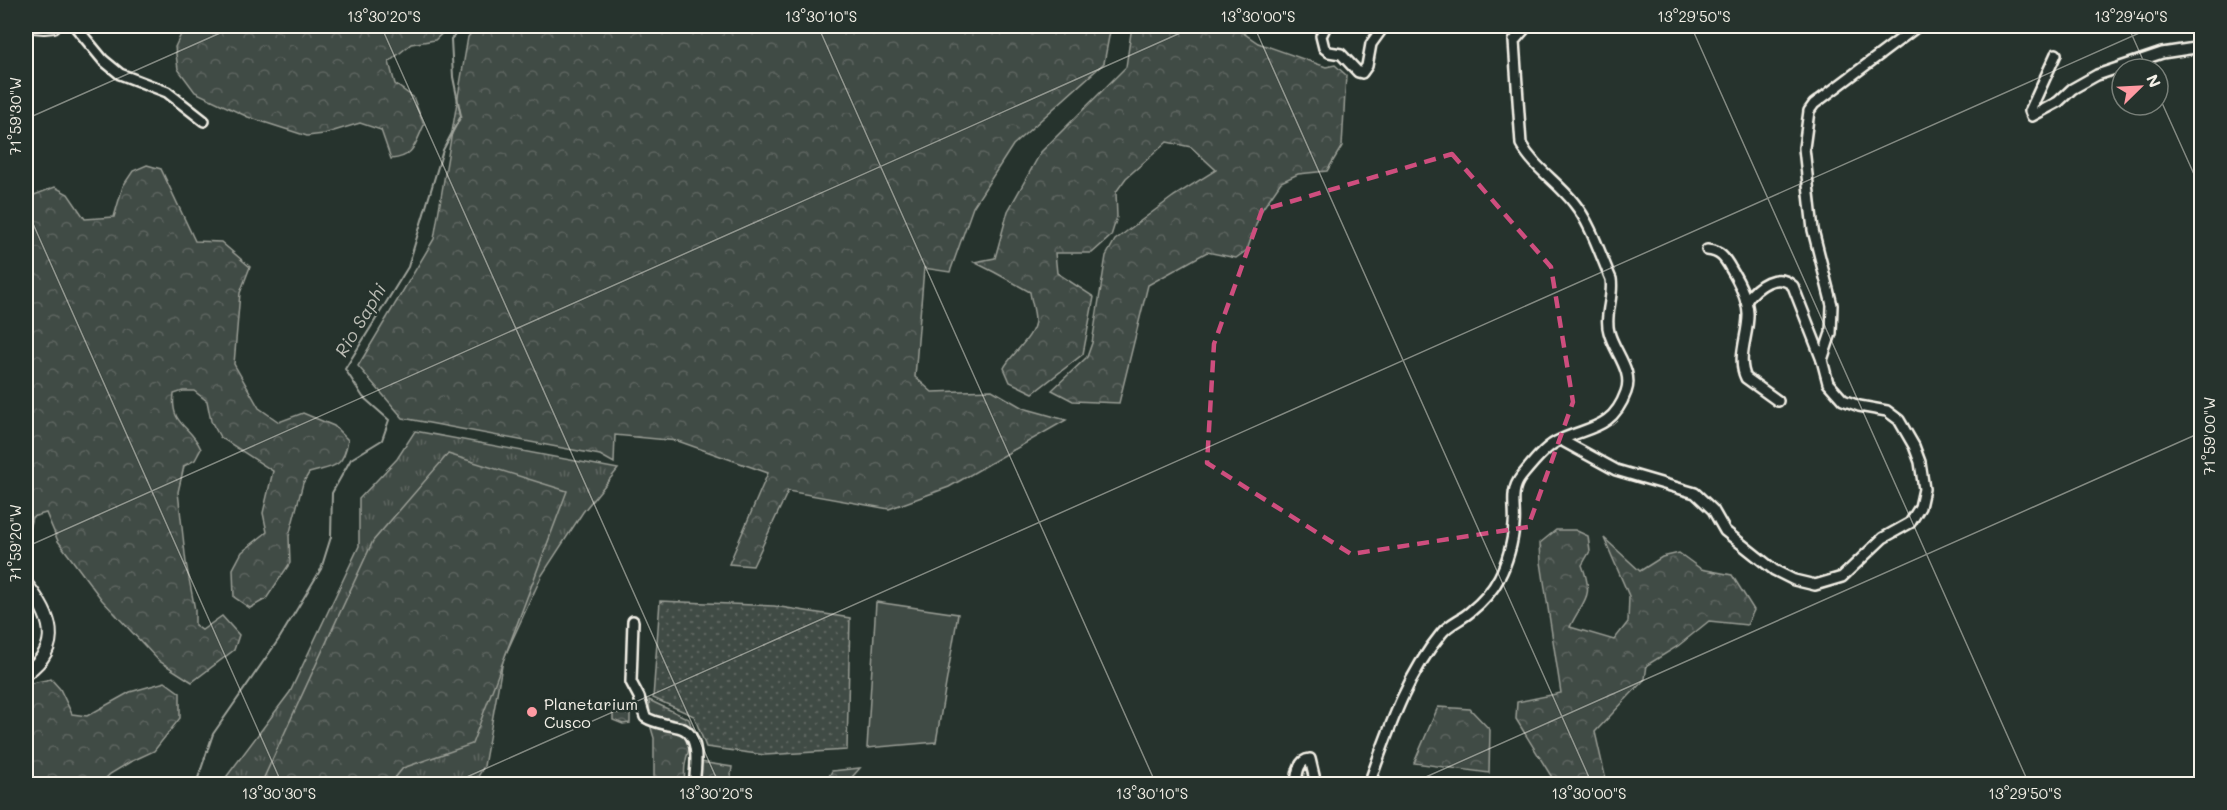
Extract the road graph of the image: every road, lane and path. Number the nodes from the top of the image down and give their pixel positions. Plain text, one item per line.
1 (33, 26) edge
2 (54, 26) edge
3 (75, 26) edge
4 (1326, 26) edge
5 (1384, 26) edge
6 (1527, 26) edge
7 (1918, 26) edge
8 (2202, 47) edge
9 (2056, 54) dead end
10 (204, 121) dead end
11 (1707, 250) dead end
12 (1746, 301) junction
13 (1822, 360) junction
14 (1778, 401) dead end
15 (1561, 440) junction
16 (26, 584) edge
17 (633, 621) dead end
18 (26, 674) edge
19 (694, 784) edge
20 (1296, 784) edge
21 (1316, 784) edge
22 (1369, 784) edge

1 - 2 main road
3 - 10 street
4 - 5 street
6 - 15 street
7 - 13 street
8 - 9 street
11 - 12 street
12 - 13 street
12 - 14 street
13 - 15 street
15 - 22 street
16 - 18 main road
17 - 19 street
20 - 21 street

